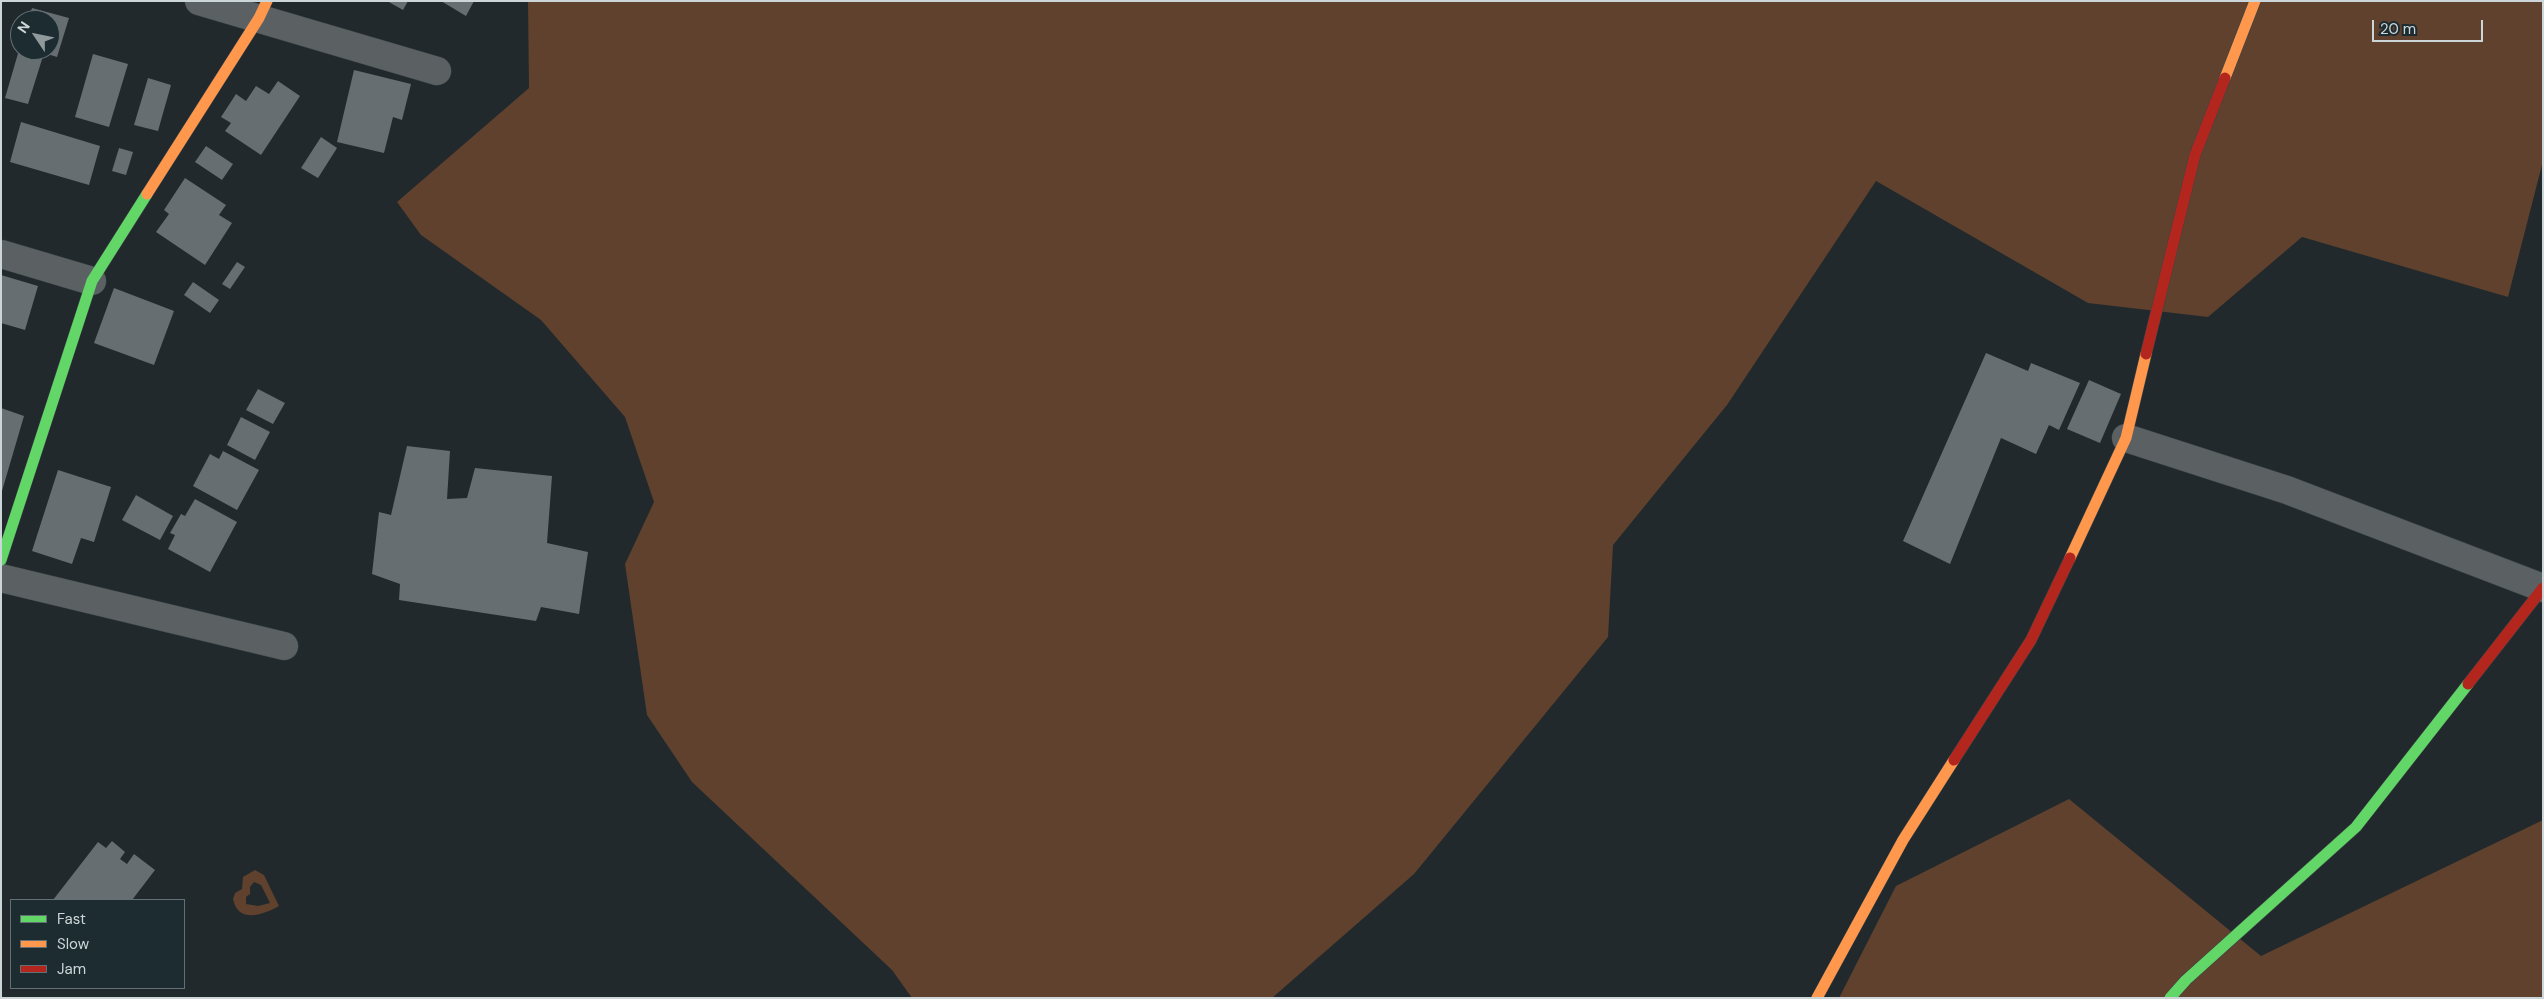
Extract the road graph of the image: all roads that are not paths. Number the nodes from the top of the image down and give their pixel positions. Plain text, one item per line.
1 (199, 1) edge
2 (2255, 1) edge
3 (263, 10) edge
4 (437, 71) dead end
5 (1, 254) edge
6 (92, 281) junction
7 (2126, 438) junction
8 (1, 560) edge
9 (1, 578) edge
10 (2543, 588) edge
11 (284, 646) dead end
12 (1817, 998) edge
13 (2170, 998) edge

1 - 3 street
2 - 7 street
3 - 4 street
3 - 6 street
5 - 6 street
6 - 8 street
7 - 10 street
7 - 12 street
9 - 11 street
10 - 13 street

